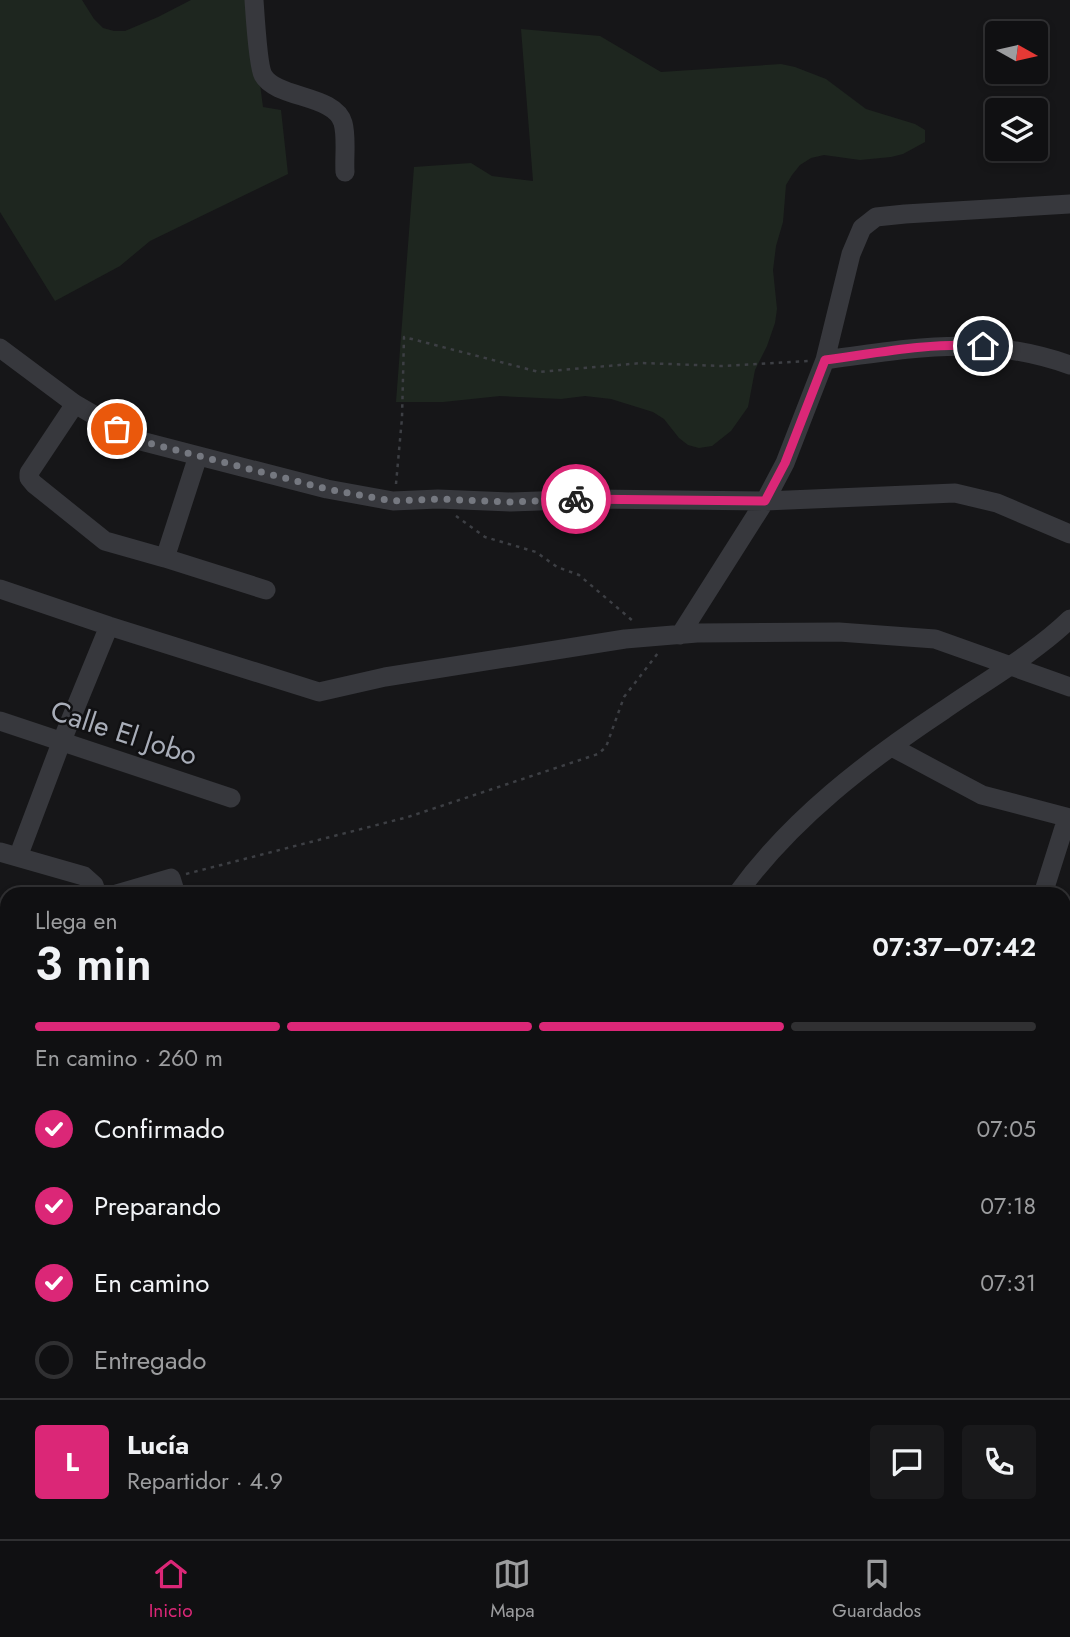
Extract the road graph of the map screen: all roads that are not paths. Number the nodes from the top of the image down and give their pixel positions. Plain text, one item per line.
1 (254, 0) edge
2 (345, 172) dead end
3 (1070, 204) edge
4 (0, 348) edge
5 (825, 360) junction
6 (1070, 365) edge
7 (75, 404) junction
8 (198, 456) junction
9 (765, 501) junction
10 (1070, 534) edge
11 (165, 558) junction
12 (0, 589) edge
13 (266, 590) dead end
14 (1070, 619) edge
15 (108, 626) junction
16 (676, 636) junction
17 (1011, 664) junction
18 (1070, 687) edge
19 (0, 721) edge
20 (61, 743) junction
21 (892, 747) junction
22 (231, 798) dead end
23 (1069, 818) edge
24 (6, 857) edge
25 (95, 887) edge
26 (742, 887) edge
27 (1045, 887) edge

1 - 2 street
3 - 5 street
4 - 7 street
5 - 6 street
5 - 9 street
7 - 8 street
7 - 11 street
8 - 9 street
8 - 11 street
9 - 10 street
9 - 16 street
11 - 13 street
12 - 15 street
14 - 17 street
15 - 16 street
15 - 20 street
16 - 17 street
17 - 18 street
17 - 21 street
19 - 20 street, Calle El Jobo
20 - 22 street, Calle El Jobo
20 - 24 street
21 - 23 street
21 - 26 street
23 - 27 street
24 - 25 street

